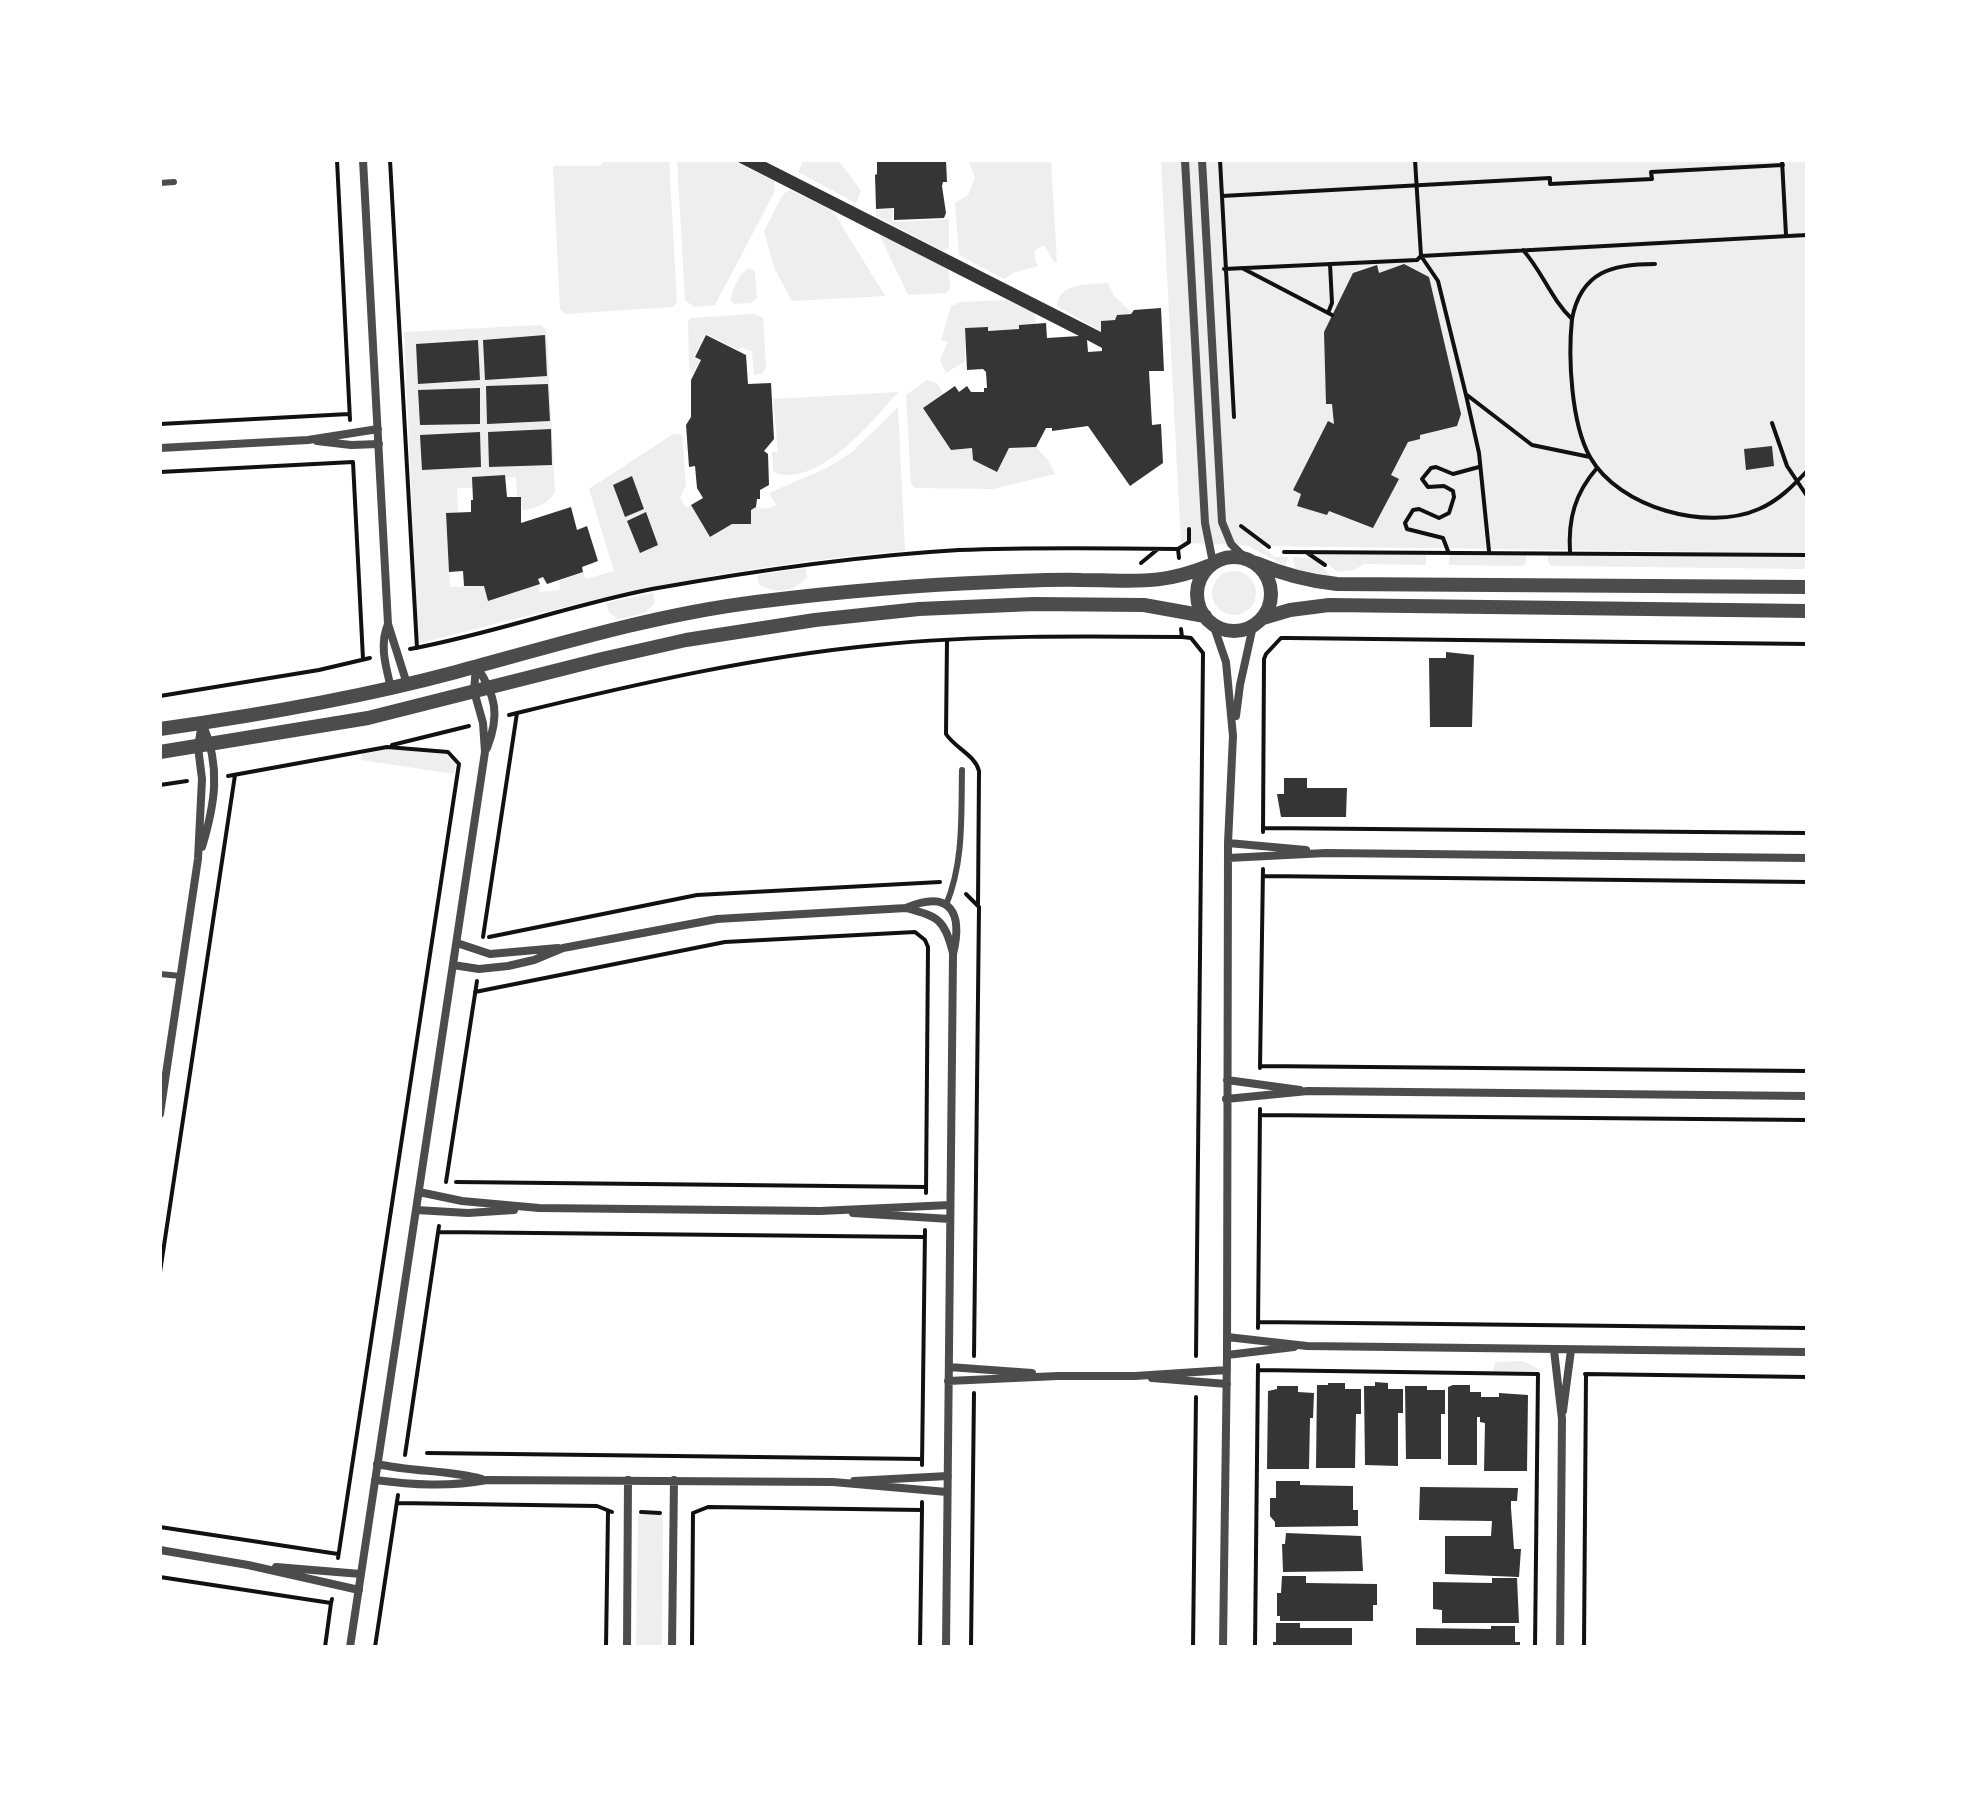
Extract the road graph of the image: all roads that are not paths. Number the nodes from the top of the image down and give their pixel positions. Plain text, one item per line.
1 (363, 160) edge
2 (1185, 160) edge
3 (1202, 160) edge
4 (174, 182) dead end
5 (160, 183) edge
6 (378, 429) junction
7 (308, 440) junction
8 (379, 444) junction
9 (160, 448) edge
10 (1250, 560) junction
11 (1212, 564) junction
12 (1807, 587) edge
13 (1807, 611) edge
14 (1209, 620) junction
15 (1258, 622) junction
16 (388, 624) junction
17 (476, 666) junction
18 (407, 684) junction
19 (489, 687) junction
20 (391, 688) junction
21 (474, 691) junction
22 (202, 723) junction
23 (160, 729) edge
24 (1233, 736) junction
25 (205, 746) junction
26 (160, 752) edge
27 (485, 752) junction
28 (962, 770) dead end
29 (1228, 843) junction
30 (1326, 853) junction
31 (1228, 858) junction
32 (1807, 858) edge
33 (198, 859) junction
34 (946, 905) junction
35 (906, 908) junction
36 (457, 943) junction
37 (564, 948) junction
38 (953, 954) junction
39 (453, 965) junction
40 (160, 974) edge
41 (181, 976) junction
42 (173, 1024) junction
43 (160, 1025) edge
44 (160, 1042) edge
45 (170, 1046) junction
46 (1227, 1080) junction
47 (1308, 1091) junction
48 (1807, 1096) edge
49 (1226, 1099) junction
50 (160, 1114) edge
51 (419, 1192) junction
52 (950, 1205) junction
53 (539, 1208) junction
54 (416, 1210) junction
55 (820, 1211) junction
56 (950, 1219) junction
57 (1227, 1337) junction
58 (1307, 1346) junction
59 (1554, 1350) junction
60 (1571, 1350) junction
61 (1807, 1352) edge
62 (1227, 1355) junction
63 (949, 1367) junction
64 (1227, 1370) junction
65 (1058, 1376) junction
66 (1135, 1376) junction
67 (948, 1381) junction
68 (1227, 1384) junction
69 (1562, 1419) junction
70 (377, 1464) junction
71 (948, 1476) junction
72 (375, 1480) junction
73 (487, 1480) junction
74 (628, 1480) junction
75 (674, 1480) junction
76 (833, 1482) junction
77 (947, 1492) junction
78 (160, 1552) edge
79 (248, 1565) junction
80 (361, 1574) junction
81 (359, 1590) junction
82 (350, 1647) edge
83 (627, 1647) edge
84 (672, 1647) edge
85 (946, 1647) edge
86 (1223, 1647) edge
87 (1560, 1647) edge

1 - 6 street
2 - 11 street
3 - 10 street
4 - 5 lane
6 - 7 street
6 - 8 street
7 - 8 street
7 - 9 street
8 - 16 street
10 - 11 street
10 - 12 street
10 - 15 street
11 - 14 street
11 - 17 street
13 - 15 street
14 - 15 street
14 - 19 street
14 - 24 street
15 - 24 street
16 - 18 street
16 - 20 street
17 - 18 street
17 - 19 street
17 - 21 street
18 - 20 street
19 - 21 street
19 - 27 street
20 - 22 street
21 - 25 street
21 - 27 street
22 - 23 street
22 - 25 street
24 - 29 street
25 - 26 street
25 - 33 street
25 - 33 street
27 - 36 street
28 - 34 lane
29 - 30 street
29 - 31 street
30 - 31 street
30 - 32 street
31 - 46 street
33 - 41 street
34 - 35 street
34 - 38 street
35 - 37 street
35 - 38 street
36 - 37 street
36 - 39 street
37 - 39 street
38 - 52 street
39 - 51 street
40 - 41 lane
41 - 42 street
42 - 43 street
42 - 45 street
44 - 45 street
45 - 50 street
46 - 47 street
46 - 49 street
47 - 48 street
47 - 49 street
49 - 57 street
51 - 53 street
51 - 54 street
52 - 55 street
52 - 56 street
53 - 54 street
53 - 55 street
54 - 70 street
55 - 56 street
56 - 63 street
57 - 58 street
57 - 62 street
58 - 59 street
58 - 62 street
59 - 60 street
59 - 69 street
60 - 61 street
60 - 69 street
62 - 64 street
63 - 65 street
63 - 67 street
64 - 66 street
64 - 68 street
65 - 66 street
65 - 67 street
66 - 68 street
67 - 71 street
68 - 86 street
69 - 87 street
70 - 72 street
70 - 73 street
71 - 76 street
71 - 77 street
72 - 73 street
72 - 80 street
73 - 74 street
74 - 75 street
74 - 83 street
75 - 76 street
75 - 84 street
76 - 77 street
77 - 85 street
78 - 79 street
79 - 80 street
79 - 81 street
80 - 81 street
81 - 82 street

